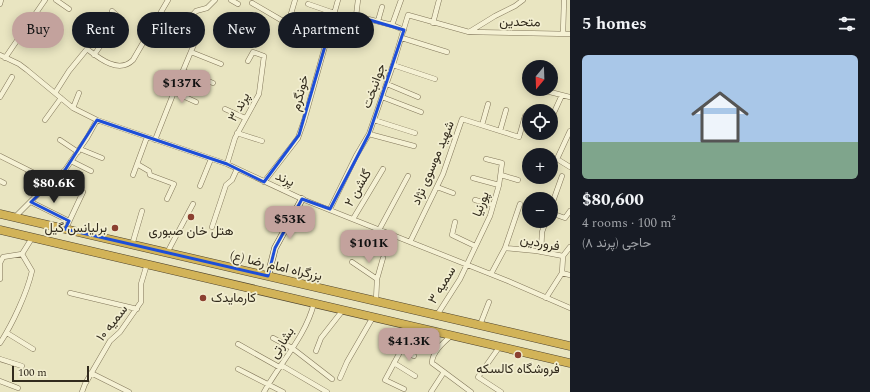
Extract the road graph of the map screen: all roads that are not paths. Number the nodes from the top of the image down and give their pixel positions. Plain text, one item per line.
1 (1, 0) edge
2 (45, 0) edge
3 (56, 0) edge
4 (168, 0) edge
5 (215, 0) edge
6 (231, 0) edge
7 (295, 0) edge
8 (338, 0) edge
9 (358, 0) edge
10 (401, 0) edge
11 (439, 0) edge
12 (523, 0) edge
13 (564, 0) edge
14 (0, 3) edge
15 (252, 3) dead end
16 (238, 4) dead end
17 (308, 4) dead end
18 (382, 7) dead end
19 (564, 8) junction
20 (570, 8) edge
21 (69, 9) dead end
22 (162, 12) edge
23 (195, 12) edge
24 (292, 12) edge
25 (331, 12) edge
26 (334, 12) edge
27 (356, 12) edge
28 (278, 18) edge
29 (374, 21) edge
30 (378, 22) junction
31 (433, 22) junction
32 (392, 25) junction
33 (404, 30) junction
34 (469, 32) junction
35 (563, 34) junction
36 (570, 34) edge
37 (402, 38) junction
38 (99, 48) edge
39 (141, 48) edge
40 (193, 48) edge
41 (324, 48) edge
42 (191, 52) junction
43 (447, 52) dead end
44 (94, 55) junction
45 (0, 56) edge
46 (5, 58) junction
47 (248, 61) dead end
48 (221, 64) dead end
49 (393, 65) junction
50 (183, 71) junction
51 (12, 77) dead end
52 (435, 79) dead end
53 (213, 83) dead end
54 (387, 84) junction
55 (174, 92) junction
56 (55, 93) junction
57 (79, 93) dead end
58 (558, 94) edge
59 (562, 95) junction
60 (0, 97) edge
61 (382, 97) junction
62 (418, 97) dead end
63 (570, 97) edge
64 (61, 98) junction
65 (196, 102) dead end
66 (488, 104) dead end
67 (558, 104) edge
68 (73, 108) junction
69 (225, 109) dead end
70 (506, 110) dead end
71 (421, 112) dead end
72 (245, 118) junction
73 (45, 120) dead end
74 (97, 120) junction
75 (374, 120) junction
76 (522, 124) edge
77 (482, 126) junction
78 (570, 130) edge
79 (500, 131) junction
80 (237, 133) junction
81 (415, 133) dead end
82 (368, 134) junction
83 (147, 137) junction
84 (60, 140) dead end
85 (155, 140) junction
86 (262, 141) dead end
87 (414, 146) dead end
88 (79, 151) junction
89 (0, 156) edge
90 (102, 158) dead end
91 (211, 159) junction
92 (486, 159) dead end
93 (72, 161) junction
94 (137, 164) junction
95 (227, 164) junction
96 (570, 167) edge
97 (237, 169) junction
98 (383, 169) dead end
99 (91, 171) dead end
100 (133, 175) dead end
101 (501, 175) junction
102 (408, 176) dead end
103 (562, 176) dead end
104 (473, 178) dead end
105 (518, 180) dead end
106 (264, 182) junction
107 (47, 185) junction
108 (499, 185) junction
109 (200, 186) dead end
110 (437, 187) junction
111 (83, 192) dead end
112 (556, 192) edge
113 (453, 193) dead end
114 (167, 199) dead end
115 (302, 199) junction
116 (475, 200) dead end
117 (31, 202) junction
118 (193, 204) dead end
119 (520, 204) dead end
120 (493, 205) junction
121 (330, 210) junction
122 (142, 211) dead end
123 (570, 211) edge
124 (2, 215) edge
125 (558, 216) edge
126 (15, 218) junction
127 (353, 219) junction
128 (69, 221) junction
129 (455, 222) dead end
130 (212, 226) dead end
131 (543, 228) edge
132 (65, 229) junction
133 (379, 230) junction
134 (2, 233) edge
135 (32, 238) junction
136 (410, 242) junction
137 (132, 245) junction
138 (475, 246) junction
139 (570, 247) edge
140 (505, 248) junction
141 (541, 252) junction
142 (167, 253) junction
143 (22, 254) junction
144 (563, 256) junction
145 (383, 258) dead end
146 (352, 262) dead end
147 (147, 264) junction
148 (467, 265) junction
149 (562, 273) junction
150 (491, 274) junction
151 (570, 275) edge
152 (268, 276) junction
153 (0, 279) edge
154 (377, 279) junction
155 (70, 293) dead end
156 (546, 298) junction
157 (376, 301) junction
158 (488, 302) dead end
159 (314, 303) junction
160 (570, 308) edge
161 (137, 309) junction
162 (343, 310) junction
163 (437, 316) junction
164 (373, 317) junction
165 (414, 326) junction
166 (480, 326) junction
167 (7, 333) junction
168 (441, 333) junction
169 (452, 335) junction
170 (273, 338) dead end
171 (0, 343) edge
172 (238, 344) dead end
173 (442, 344) junction
174 (500, 346) junction
175 (570, 346) edge
176 (292, 348) junction
177 (33, 349) dead end
178 (402, 349) junction
179 (316, 351) dead end
180 (414, 356) dead end
181 (0, 359) edge
182 (570, 362) edge
183 (394, 363) junction
184 (22, 366) dead end
185 (280, 366) junction
186 (238, 369) dead end
187 (444, 372) junction
188 (91, 373) junction
189 (415, 376) dead end
190 (340, 378) dead end
191 (332, 379) dead end
192 (0, 381) edge
193 (268, 385) junction
194 (18, 388) dead end
195 (404, 389) dead end
196 (433, 391) edge
197 (82, 392) edge
198 (129, 392) edge
199 (264, 392) edge
200 (283, 392) edge
201 (327, 392) edge
202 (471, 392) edge
203 (501, 392) edge

1 - 14 street
2 - 46 street
3 - 21 street
4 - 22 street
5 - 23 street
6 - 16 street
7 - 24 street
8 - 26 street, خونگرم
9 - 27 street
10 - 32 street
11 - 31 street
12 - 34 street
13 - 19 street
15 - 28 street
17 - 25 street
18 - 30 street
19 - 20 street
19 - 35 street
29 - 30 street
30 - 32 street
31 - 33 street, جوانبخت
31 - 34 street, جوانبخت
32 - 33 street
33 - 37 street, جوانبخت
34 - 35 street, متحدین
35 - 36 street, متحدین
37 - 43 street
37 - 49 street, جوانبخت
38 - 44 street
39 - 44 street
40 - 42 street
41 - 106 street, خونگرم
42 - 48 street
42 - 50 street
44 - 56 street
45 - 46 street, پرند
46 - 56 street, پرند
47 - 72 street, پرند ۳
49 - 52 street
49 - 54 street, جوانبخت
50 - 53 street
50 - 55 street
51 - 60 street
54 - 61 street, جوانبخت
54 - 62 street
55 - 65 street
55 - 85 street
56 - 64 street, پرند
57 - 68 street
58 - 59 street
59 - 63 street
59 - 67 street
61 - 71 street
61 - 75 street, جوانبخت
64 - 68 street, پرند
64 - 73 street
66 - 77 street
68 - 74 street, پرند
69 - 72 street
70 - 79 street
72 - 80 street, پرند ۳
74 - 83 street, پرند
74 - 88 street
75 - 81 street
75 - 82 street, جوانبخت
76 - 79 street, شهید موسوی نژاد
77 - 79 street, شهید موسوی نژاد
77 - 110 street, شهید موسوی نژاد
78 - 96 street
80 - 86 street
80 - 95 street, پرند ۳
82 - 87 street
82 - 121 street, جوانبخت
83 - 85 street, پرند
83 - 94 street
84 - 88 street
85 - 91 street, پرند
88 - 90 street
88 - 93 street
89 - 107 street
91 - 95 street, پرند
91 - 109 street
92 - 101 street
93 - 99 street
93 - 107 street
94 - 100 street
94 - 114 street
95 - 97 street, پرند
97 - 106 street, پرند
97 - 130 street
98 - 127 street, گلشن ۲
101 - 105 street
101 - 108 street, پورنیا
102 - 133 street
103 - 112 street
104 - 108 street
106 - 115 street, پرند
107 - 117 street
108 - 120 street, پورنیا
110 - 113 street
110 - 136 street, شهید موسوی نژاد
111 - 128 street
115 - 121 street, پرند
115 - 152 street
116 - 120 street
117 - 126 street
117 - 128 street
118 - 142 street
119 - 140 street
120 - 138 street, پورنیا
121 - 127 street, پرند
122 - 137 street
123 - 125 street
124 - 126 highway, بزرگراه امام رضا (ع)
126 - 132 highway, بزرگراه امام رضا (ع)
127 - 133 street, پرند
128 - 132 street
129 - 138 street
131 - 141 street
132 - 137 highway, بزرگراه امام رضا (ع)
133 - 136 street, پرند
134 - 135 highway
135 - 143 street
135 - 147 highway
136 - 148 street, پرند
137 - 142 highway, بزرگراه امام رضا (ع)
138 - 148 street, پورنیا
139 - 144 street
140 - 141 street, فروردین
140 - 150 street, فروردین
141 - 144 street, فروردین
142 - 152 highway, بزرگراه امام رضا (ع)
143 - 153 street
143 - 167 street
144 - 149 street, فروردین
145 - 154 street
146 - 154 street
147 - 159 highway
147 - 161 street, سمیه ۱۰
148 - 150 street, پرند
148 - 163 street, سمیه ۳
149 - 151 street, فروردین
149 - 156 street, فروردین
150 - 156 street, پرند
152 - 157 highway, بزرگراه امام رضا (ع)
154 - 157 street
155 - 161 street
156 - 160 street, پرند
157 - 163 highway, بزرگراه امام رضا (ع)
158 - 166 street
159 - 162 highway
159 - 176 street, بشارتی
161 - 188 street, سمیه ۱۰
162 - 164 highway
162 - 179 street
163 - 166 highway, بزرگراه امام رضا (ع)
164 - 165 highway
164 - 190 street
165 - 168 highway
165 - 178 street
166 - 175 highway, بزرگراه امام رضا (ع)
167 - 171 street
167 - 177 street
168 - 169 highway
168 - 173 street
169 - 173 street
169 - 174 highway
170 - 176 street
172 - 185 street
173 - 187 street
174 - 182 highway
174 - 203 street
176 - 185 street, بشارتی
176 - 191 street
178 - 180 street
178 - 183 street
181 - 184 street
183 - 189 street
183 - 195 street
185 - 193 street, بشارتی
185 - 201 street
186 - 193 street
187 - 196 street
187 - 202 street
188 - 197 street, سمیه ۱۰
188 - 198 street
192 - 194 street
193 - 199 street, بشارتی
193 - 200 street

